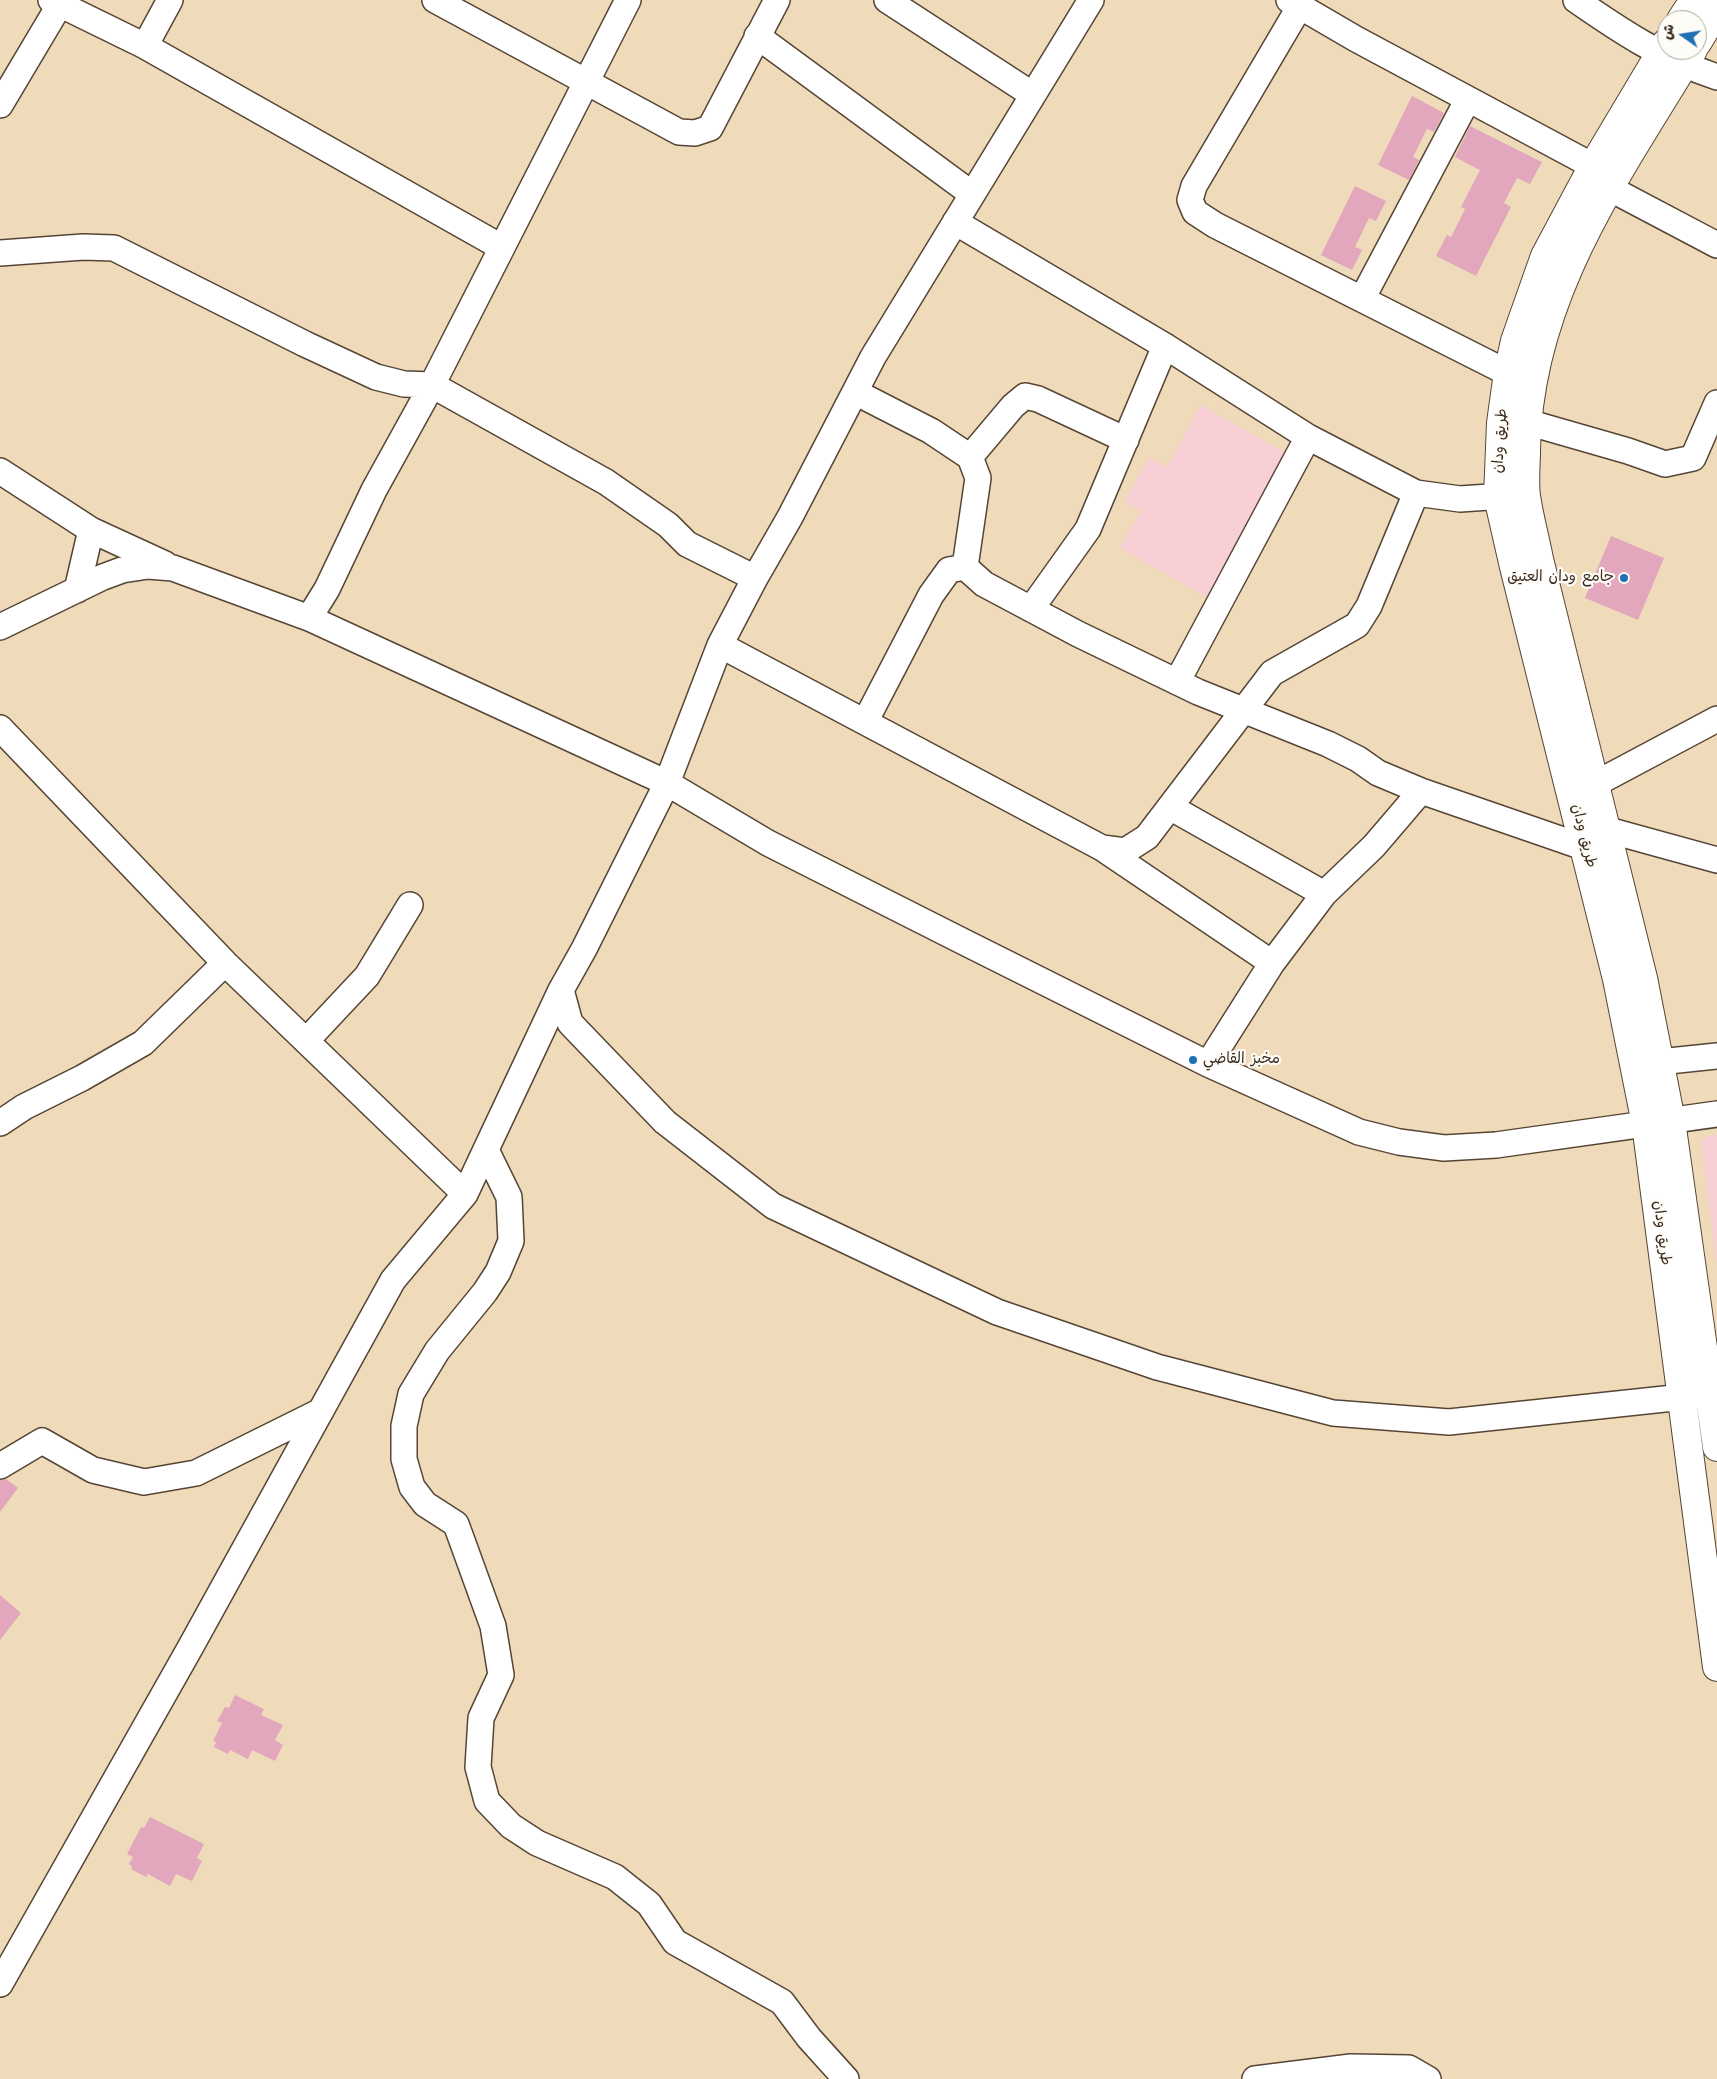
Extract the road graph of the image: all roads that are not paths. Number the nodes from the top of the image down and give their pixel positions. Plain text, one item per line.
1 (170, 0) edge
2 (434, 0) edge
3 (628, 0) edge
4 (777, 0) edge
5 (887, 0) edge
6 (1091, 0) edge
7 (1576, 0) edge
8 (55, 2) edge
9 (1294, 3) edge
10 (1717, 10) edge
11 (1707, 21) edge
12 (757, 36) junction
13 (1657, 43) edge
14 (145, 46) junction
15 (1673, 60) edge
16 (1675, 60) edge
17 (1693, 60) edge
18 (1717, 77) edge
19 (587, 82) junction
20 (1032, 95) junction
21 (1468, 99) junction
22 (0, 104) edge
23 (1593, 166) junction
24 (1609, 188) junction
25 (972, 194) junction
26 (955, 222) junction
27 (1717, 245) edge
28 (501, 247) junction
29 (0, 253) edge
30 (1362, 299) junction
31 (1165, 346) junction
32 (1508, 373) junction
33 (432, 385) junction
34 (855, 392) junction
35 (1717, 403) edge
36 (1527, 422) junction
37 (1308, 437) junction
38 (1126, 440) junction
39 (970, 457) junction
40 (0, 471) edge
41 (1416, 493) junction
42 (1526, 495) junction
43 (1498, 497) junction
44 (91, 530) junction
45 (966, 567) junction
46 (174, 568) junction
47 (755, 578) junction
48 (77, 590) junction
49 (1031, 609) junction
50 (309, 618) junction
51 (0, 627) edge
52 (720, 645) junction
53 (1177, 682) junction
54 (1244, 710) junction
55 (1717, 719) edge
56 (865, 722) junction
57 (0, 728) edge
58 (667, 783) junction
59 (1596, 784) junction
60 (1421, 791) junction
61 (1170, 807) junction
62 (1608, 830) junction
63 (1102, 848) junction
64 (1586, 848) junction
65 (1717, 860) edge
66 (1324, 894) junction
67 (410, 905) dead end
68 (224, 963) junction
69 (1272, 963) junction
70 (560, 990) junction
71 (306, 1041) junction
72 (1717, 1056) edge
73 (1659, 1062) junction
74 (1208, 1064) junction
75 (1717, 1114) edge
76 (0, 1123) edge
77 (1659, 1123) junction
78 (486, 1150) junction
79 (465, 1194) junction
80 (1713, 1393) edge
81 (1682, 1398) junction
82 (321, 1411) junction
83 (1717, 1447) edge
84 (0, 1466) edge
85 (1717, 1667) edge
86 (0, 1984) edge
87 (1345, 2073) edge
88 (846, 2079) edge
89 (1255, 2079) edge
90 (1428, 2079) edge

1 - 14 street
2 - 19 street
3 - 19 street
4 - 12 street
5 - 20 street
6 - 20 street
7 - 13 street
8 - 14 street
8 - 22 street
9 - 21 street
9 - 30 street
10 - 11 main road, طريق ودان
12 - 19 street
12 - 25 street
14 - 28 street
15 - 23 main road, طريق ودان
16 - 24 main road, طريق ودان
17 - 18 street
19 - 28 street
20 - 25 street
21 - 23 street
21 - 30 street
23 - 32 main road, طريق ودان
24 - 27 street
24 - 36 main road, طريق ودان
25 - 26 street
26 - 31 street
26 - 34 street
28 - 33 street
29 - 33 street
30 - 32 street
31 - 37 street
31 - 38 street
32 - 43 main road, طريق ودان
33 - 47 street
33 - 50 street
34 - 39 street
34 - 47 street
35 - 36 street
36 - 42 main road, طريق ودان
37 - 41 street
37 - 53 street
38 - 39 street
38 - 49 street
39 - 45 street
40 - 44 street
41 - 43 street
41 - 54 street
42 - 43 street
42 - 59 main road, طريق ودان
43 - 64 main road, طريق ودان
44 - 46 street
44 - 48 street
45 - 49 street
45 - 56 street
46 - 48 street
46 - 50 street
47 - 52 street
48 - 51 street
49 - 53 street
50 - 58 street
52 - 56 street
52 - 58 street
53 - 54 street
54 - 60 street
54 - 61 street
55 - 59 street
56 - 63 street
57 - 68 street
58 - 70 street
58 - 74 street
59 - 62 main road, طريق ودان
60 - 64 street
60 - 66 street
61 - 63 street
61 - 66 street
62 - 65 street
62 - 73 main road, طريق ودان
63 - 69 street
64 - 77 main road, طريق ودان
66 - 69 street
67 - 71 street
68 - 71 street
68 - 76 street
69 - 74 street
70 - 78 street
70 - 81 street
71 - 79 street
72 - 73 street
73 - 77 main road, طريق ودان
74 - 77 street
75 - 77 street
77 - 80 main road, طريق ودان
77 - 81 main road, طريق ودان
78 - 79 street
78 - 88 street
79 - 82 street
80 - 81 street
80 - 83 main road, طريق ودان
81 - 85 main road, طريق ودان
82 - 84 street
82 - 86 street
87 - 89 street
87 - 90 street

